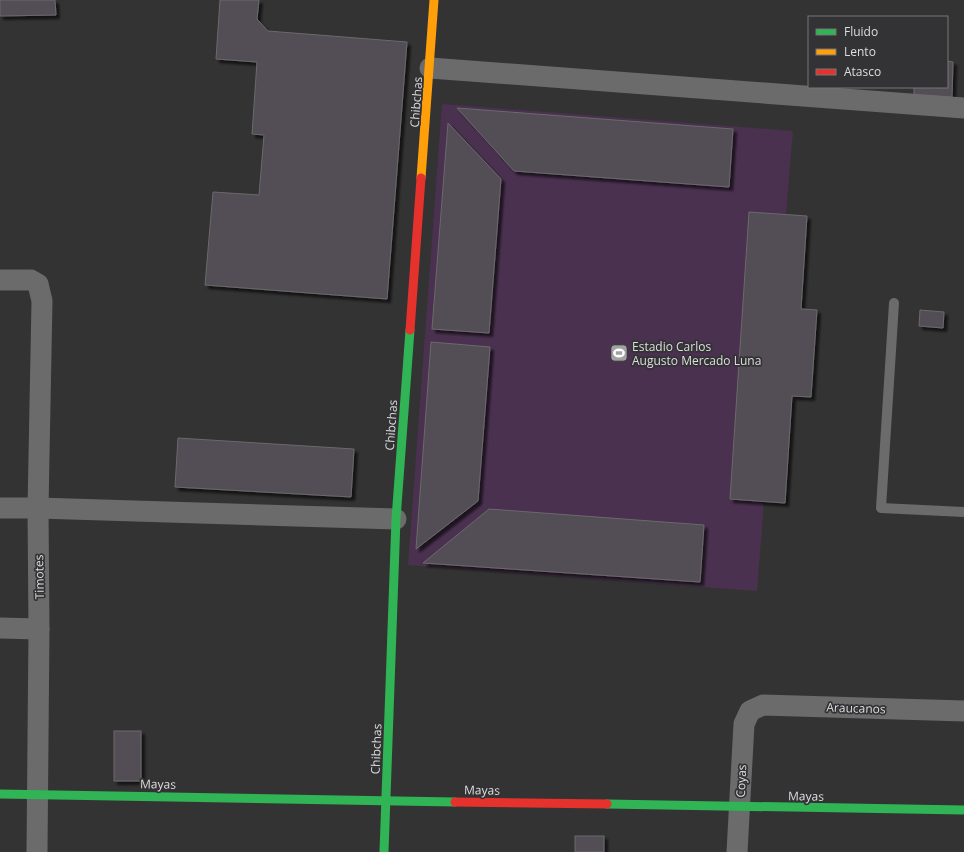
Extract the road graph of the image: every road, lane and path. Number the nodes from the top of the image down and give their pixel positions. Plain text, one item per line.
1 (434, 0) edge
2 (430, 68) junction
3 (964, 108) edge
4 (0, 280) edge
5 (894, 303) dead end
6 (0, 508) edge
7 (38, 508) junction
8 (964, 512) edge
9 (396, 520) junction
10 (0, 628) edge
11 (39, 629) junction
12 (750, 711) joint
13 (964, 711) edge
14 (0, 794) edge
15 (38, 795) junction
16 (386, 800) junction
17 (740, 807) junction
18 (964, 810) edge
19 (37, 852) edge
20 (384, 852) edge
21 (737, 852) edge

1 - 2 street, Chibchas
2 - 3 street
2 - 9 street, Chibchas
4 - 7 street, Timotes
5 - 8 lane
6 - 7 street
7 - 9 street
7 - 11 street, Timotes
9 - 16 street, Chibchas
10 - 11 street
11 - 15 street, Timotes
12 - 13 street, Araucanos
12 - 17 street, Coyas
14 - 15 street, Mayas
15 - 16 street, Mayas
15 - 19 street, Timotes
16 - 17 street, Mayas
16 - 20 street, Chibchas
17 - 18 street, Mayas
17 - 21 street, Coyas

